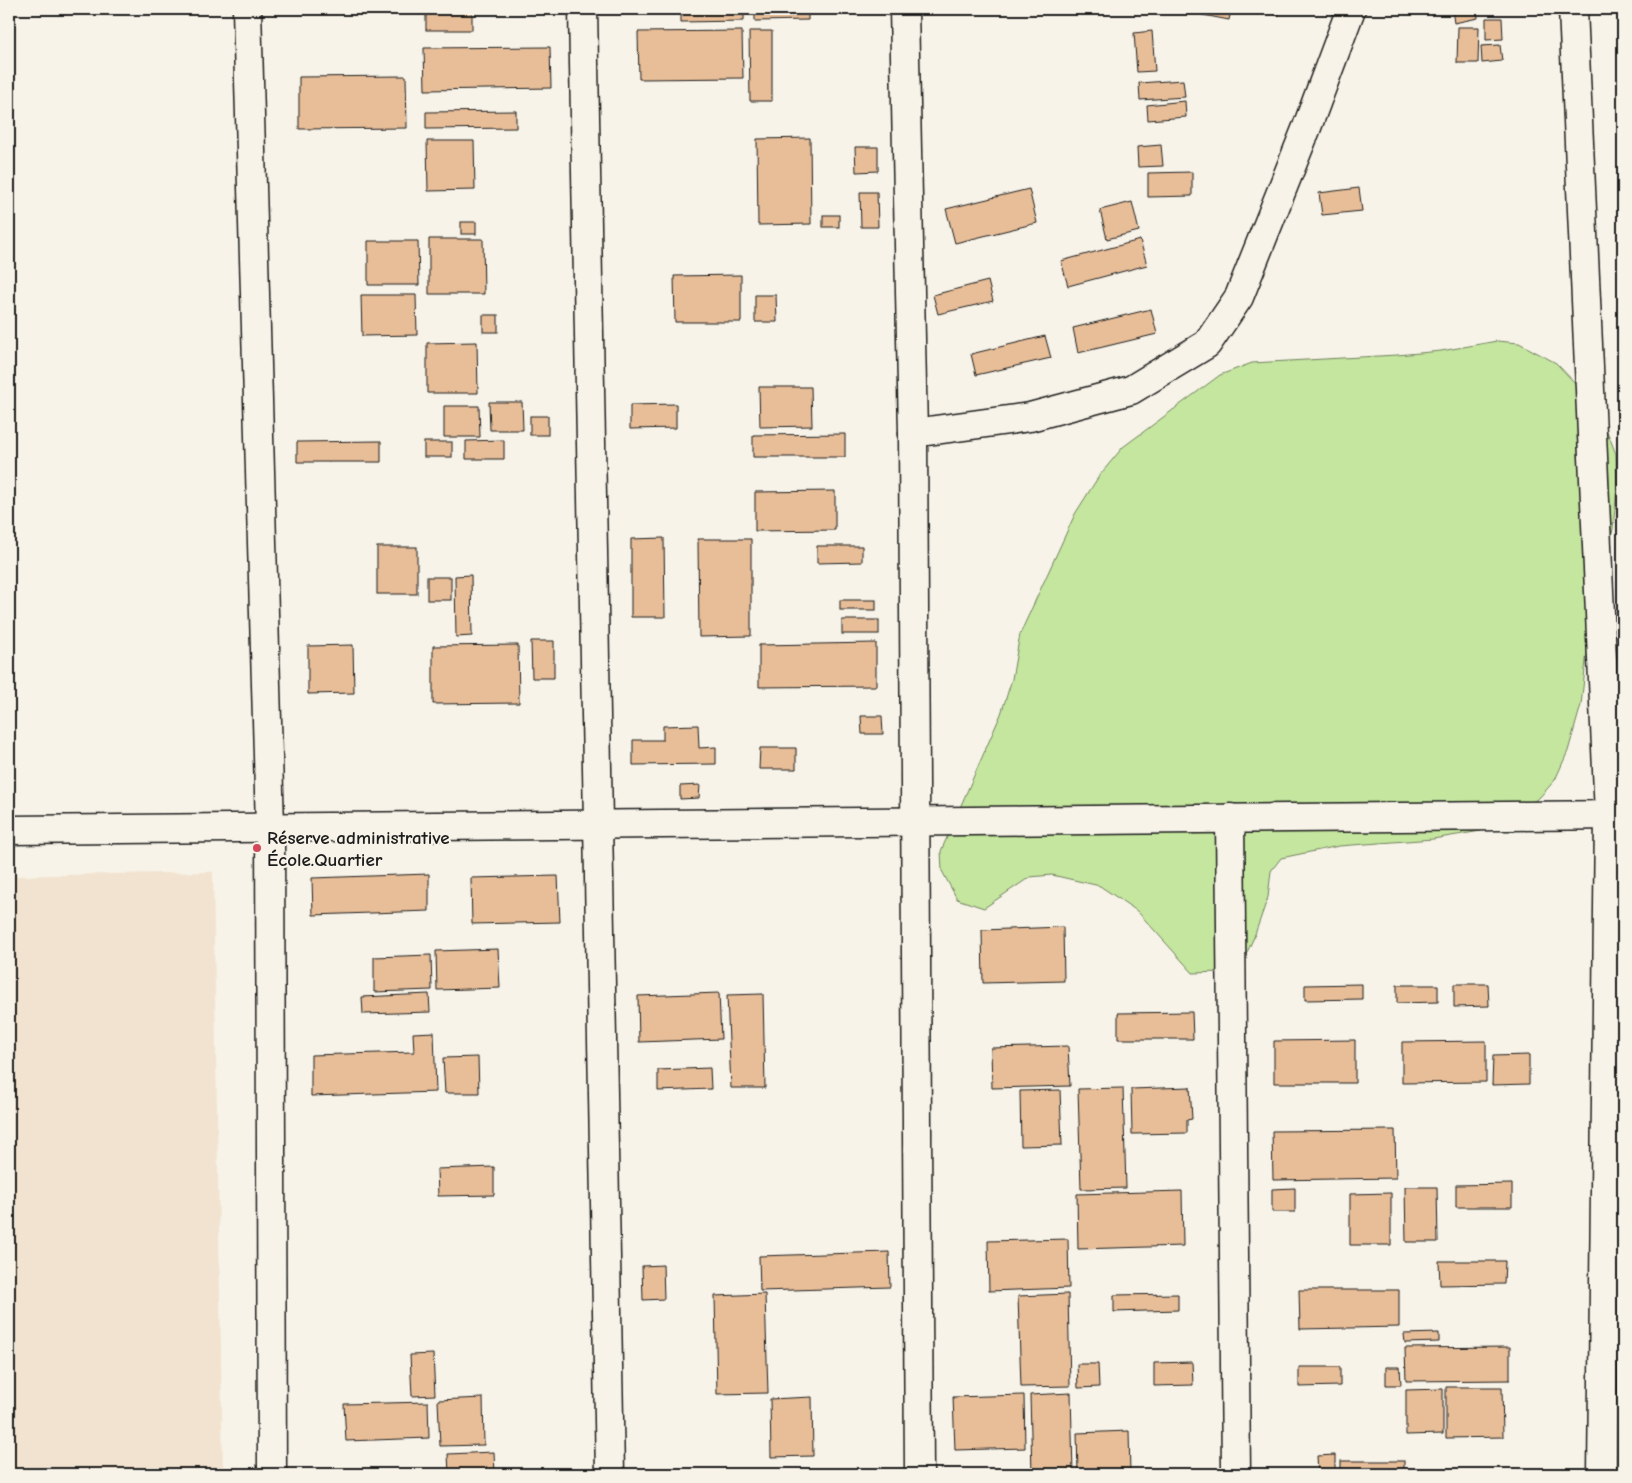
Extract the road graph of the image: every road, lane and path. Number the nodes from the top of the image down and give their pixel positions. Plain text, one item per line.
1 (247, 9) edge
2 (583, 9) edge
3 (904, 9) edge
4 (1351, 9) edge
5 (1573, 9) edge
6 (913, 432) junction
7 (1616, 815) edge
8 (1230, 818) junction
9 (915, 821) junction
10 (597, 824) junction
11 (270, 828) junction
12 (9, 830) edge
13 (272, 1474) edge
14 (610, 1474) edge
15 (919, 1474) edge
16 (1236, 1474) edge
17 (1602, 1474) edge

1 - 11 street
2 - 10 street
3 - 6 street
4 - 6 street
5 - 7 street
6 - 9 street
7 - 8 street
7 - 17 street
8 - 9 street
8 - 16 street
9 - 10 street
9 - 15 street
10 - 11 street
10 - 14 street
11 - 12 street
11 - 13 street

